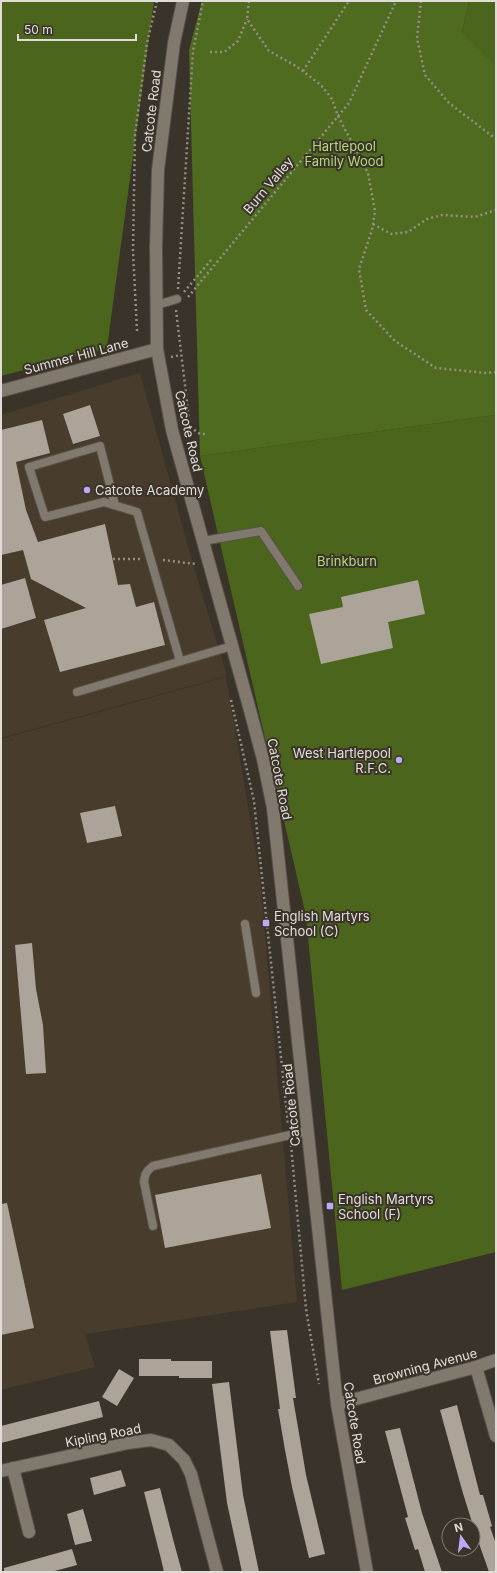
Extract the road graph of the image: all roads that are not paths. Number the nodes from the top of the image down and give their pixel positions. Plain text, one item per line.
1 (183, 1) edge
2 (177, 299) road end
3 (157, 305) junction
4 (157, 349) junction
5 (1, 391) edge
6 (115, 506) junction
7 (203, 541) junction
8 (298, 586) dead end
9 (232, 646) junction
10 (180, 661) junction
11 (77, 692) dead end
12 (245, 924) dead end
13 (256, 993) dead end
14 (308, 1131) junction
15 (153, 1226) dead end
16 (496, 1360) edge
17 (476, 1367) junction
18 (337, 1404) junction
19 (496, 1436) edge
20 (13, 1468) junction
21 (1, 1471) edge
22 (29, 1532) dead end
23 (217, 1572) edge
24 (367, 1572) edge

1 - 3 street, Catcote Road
2 - 3 lane
3 - 4 street, Catcote Road
4 - 5 street, Summer Hill Lane
4 - 7 street, Catcote Road
6 - 6 lane
6 - 10 lane
7 - 8 lane
7 - 9 street, Catcote Road
9 - 10 lane
9 - 14 street, Catcote Road
10 - 11 lane
12 - 13 lane
14 - 15 lane
14 - 18 street, Catcote Road
16 - 17 street, Browning Avenue
17 - 18 street, Browning Avenue
17 - 19 street
18 - 24 street, Catcote Road
20 - 21 street, Kipling Road
20 - 22 street
20 - 23 street, Kipling Road

